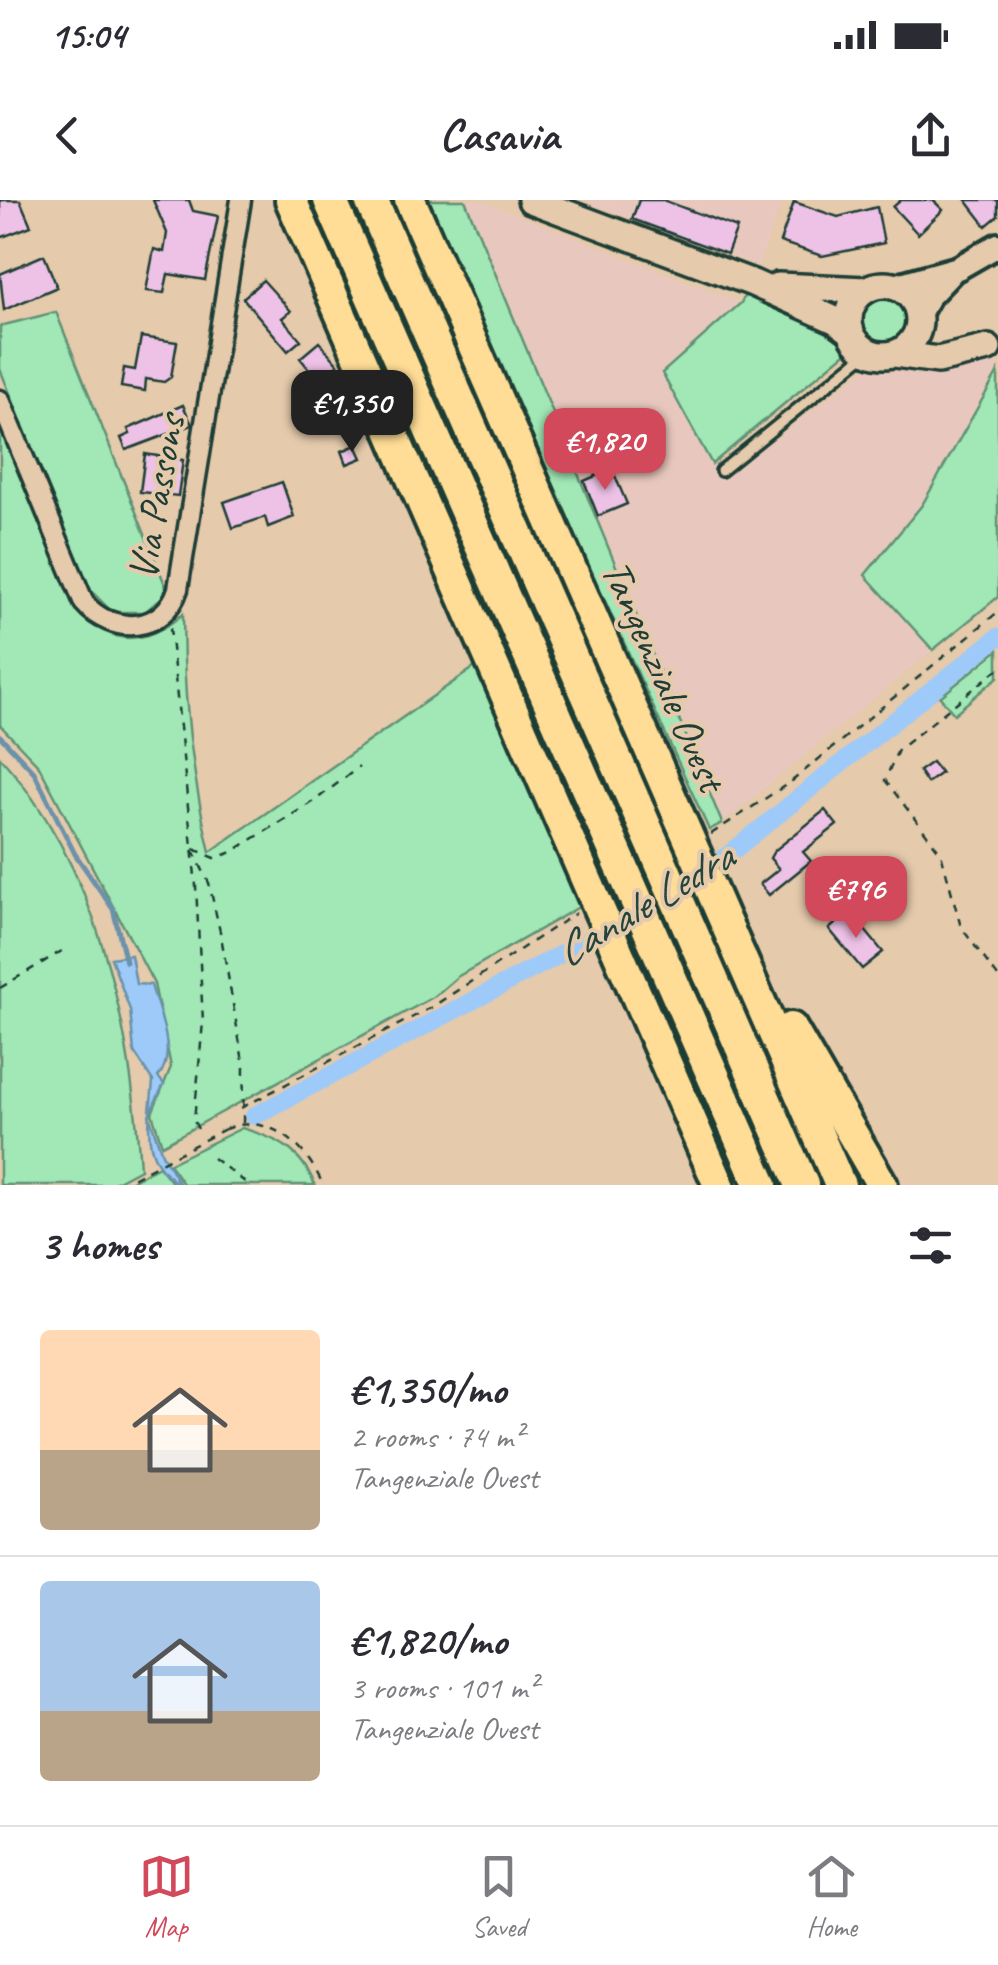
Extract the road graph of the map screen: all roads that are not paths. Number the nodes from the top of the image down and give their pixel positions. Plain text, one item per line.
1 (241, 200) edge
2 (291, 200) edge
3 (330, 200) edge
4 (370, 200) edge
5 (410, 200) edge
6 (532, 200) edge
7 (998, 245) edge
8 (958, 268) junction
9 (753, 283) junction
10 (894, 286) junction
11 (866, 290) junction
12 (919, 321) junction
13 (850, 332) junction
14 (993, 347) edge
15 (868, 352) junction
16 (895, 354) junction
17 (0, 400) edge
18 (721, 471) dead end
19 (709, 868) junction
20 (671, 1076) junction
21 (702, 1185) edge
22 (719, 1185) edge
23 (761, 1185) edge
24 (802, 1185) edge
25 (840, 1185) edge
26 (882, 1185) edge

1 - 17 street, Via Passons
2 - 20 highway
3 - 23 highway
4 - 24 highway
5 - 19 highway, Tangenziale Ovest
6 - 9 main road
7 - 8 street
8 - 10 street
8 - 12 street
9 - 11 main road
9 - 13 main road
10 - 11 main road
10 - 12 main road
11 - 13 main road
12 - 14 main road
12 - 16 main road
13 - 15 main road
14 - 16 main road
15 - 16 main road
15 - 18 lane
19 - 25 highway, Tangenziale Ovest
19 - 26 highway
20 - 21 highway
20 - 22 highway

